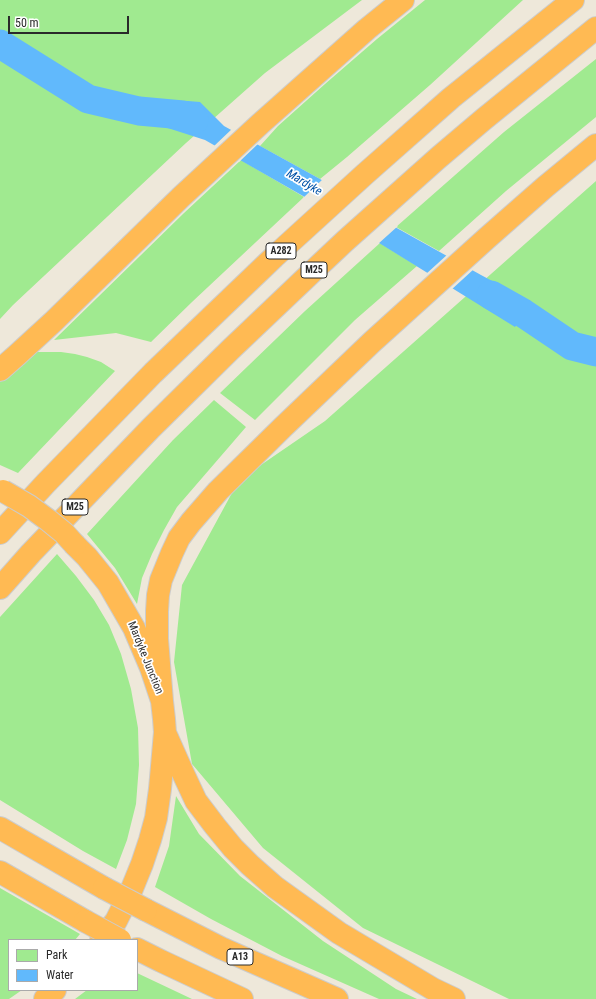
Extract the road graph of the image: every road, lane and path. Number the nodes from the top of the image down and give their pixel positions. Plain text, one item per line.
1 (403, 0) edge
2 (573, 0) edge
3 (596, 28) edge
4 (596, 145) edge
5 (0, 370) edge
6 (1, 490) edge
7 (0, 533) edge
8 (0, 588) edge
9 (162, 701) junction
10 (165, 732) junction
11 (0, 828) edge
12 (0, 872) edge
13 (102, 939) edge
14 (118, 939) edge
15 (138, 949) edge
16 (54, 991) edge
17 (45, 999) edge
18 (242, 999) edge
19 (337, 999) edge
20 (454, 999) edge

1 - 5 highway
2 - 7 highway, A282
3 - 8 highway, M25
4 - 9 highway
6 - 9 highway, Mardyke Junction, bridge
9 - 10 highway, Mardyke Junction
10 - 13 highway, Mardyke Junction
10 - 20 highway
11 - 19 highway, A13, bridge
12 - 14 highway, bridge
15 - 18 highway
16 - 17 highway

